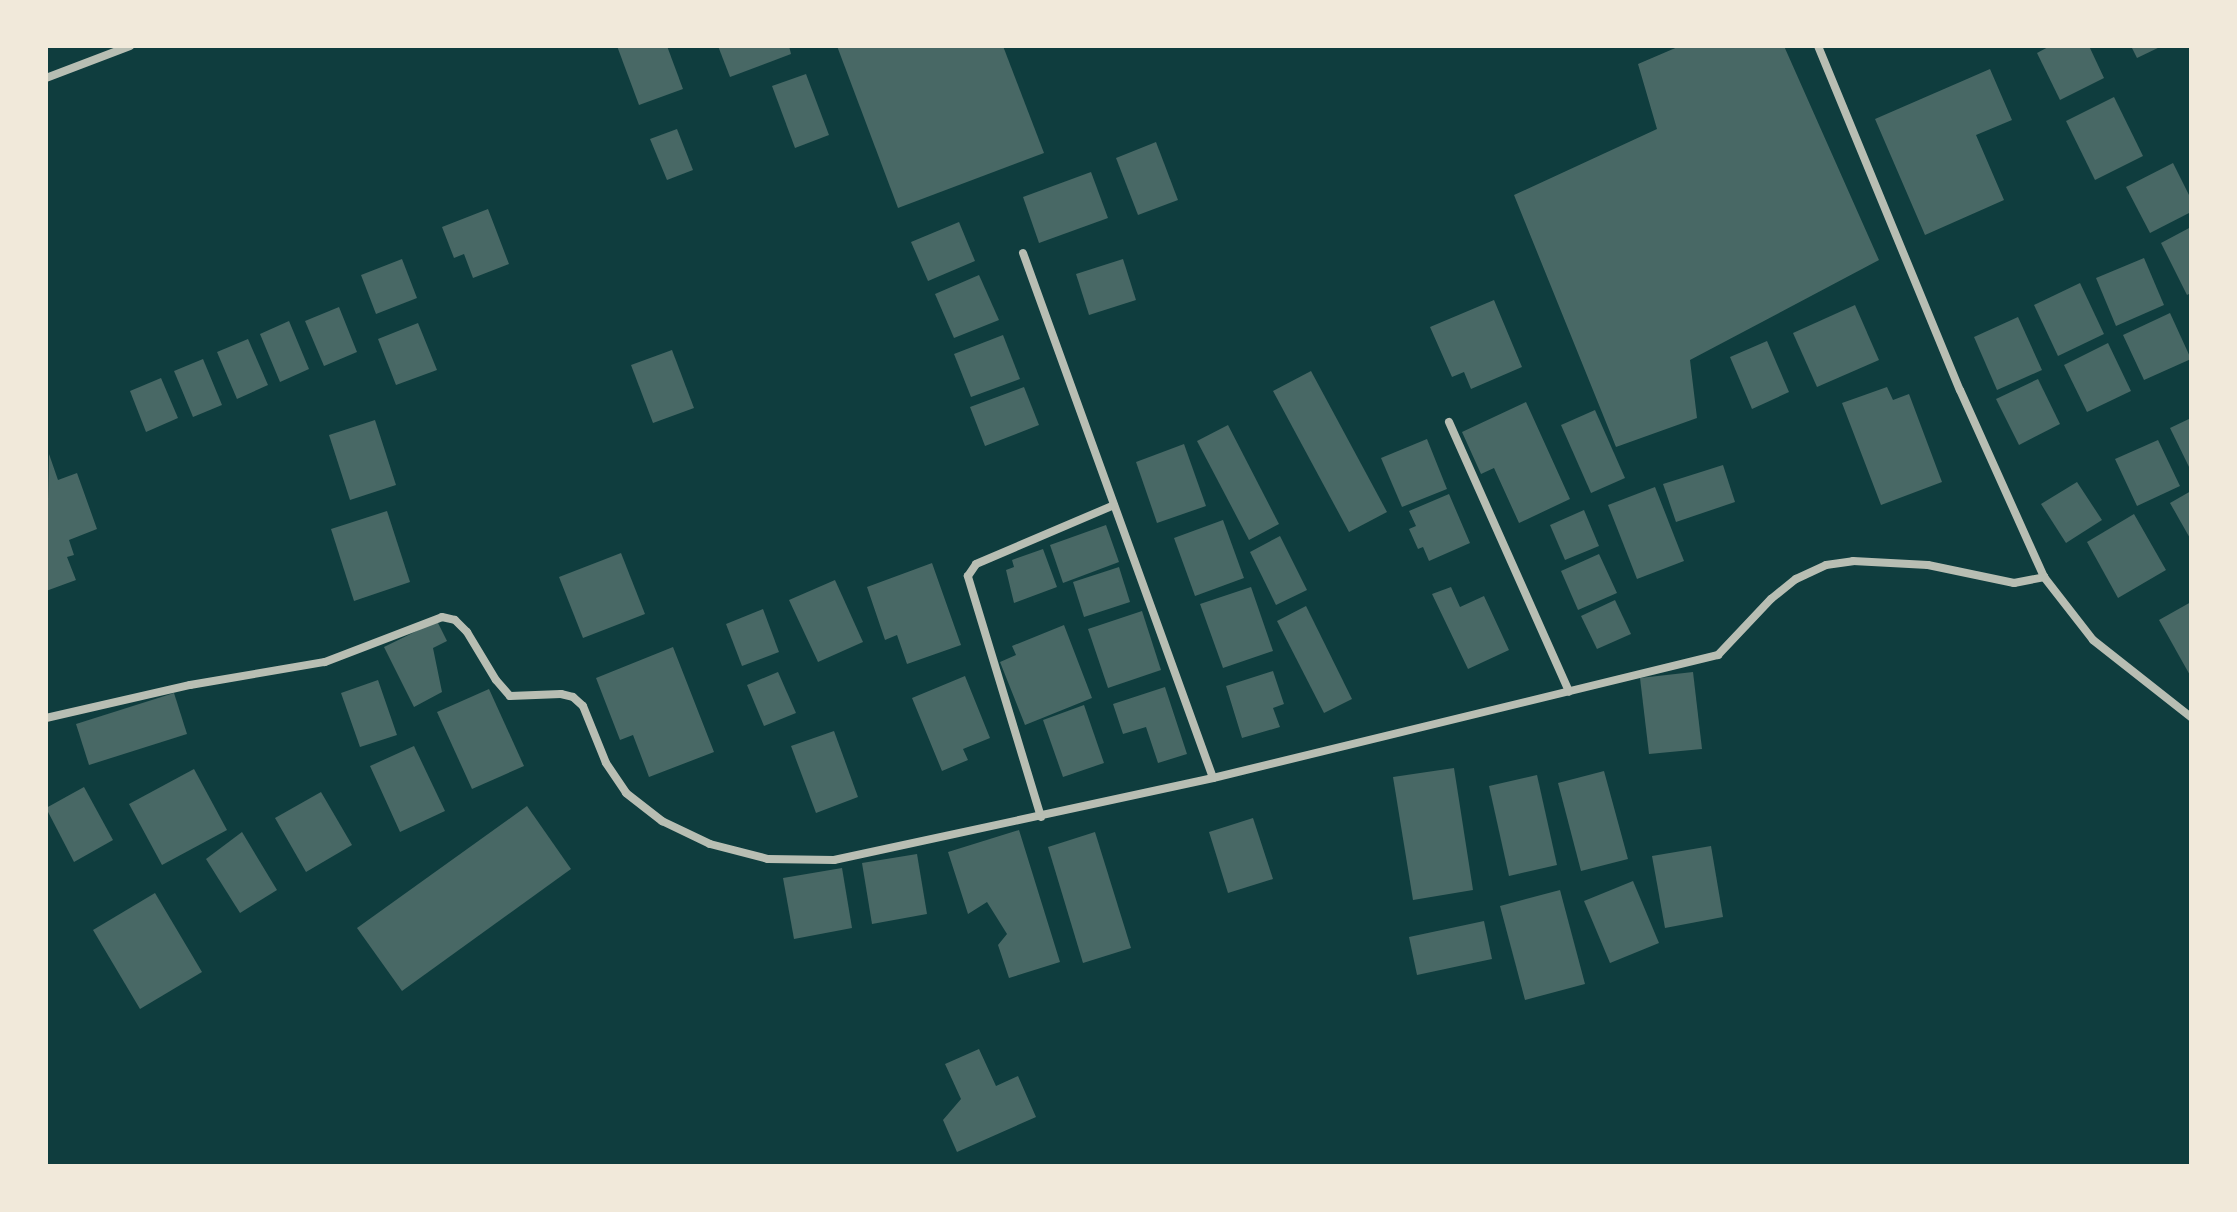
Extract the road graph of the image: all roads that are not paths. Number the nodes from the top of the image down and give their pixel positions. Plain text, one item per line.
1 (130, 46) edge
2 (1818, 46) edge
3 (46, 78) edge
4 (1023, 253) dead end
5 (1449, 422) dead end
6 (1114, 505) junction
7 (2044, 577) junction
8 (1569, 692) junction
9 (2191, 717) edge
10 (46, 718) edge
11 (1213, 778) junction
12 (1041, 817) junction

1 - 3 street
2 - 7 street
4 - 6 street
5 - 8 street
6 - 11 street
6 - 12 street
7 - 8 street
7 - 9 street
8 - 11 street
10 - 12 street
11 - 12 street

